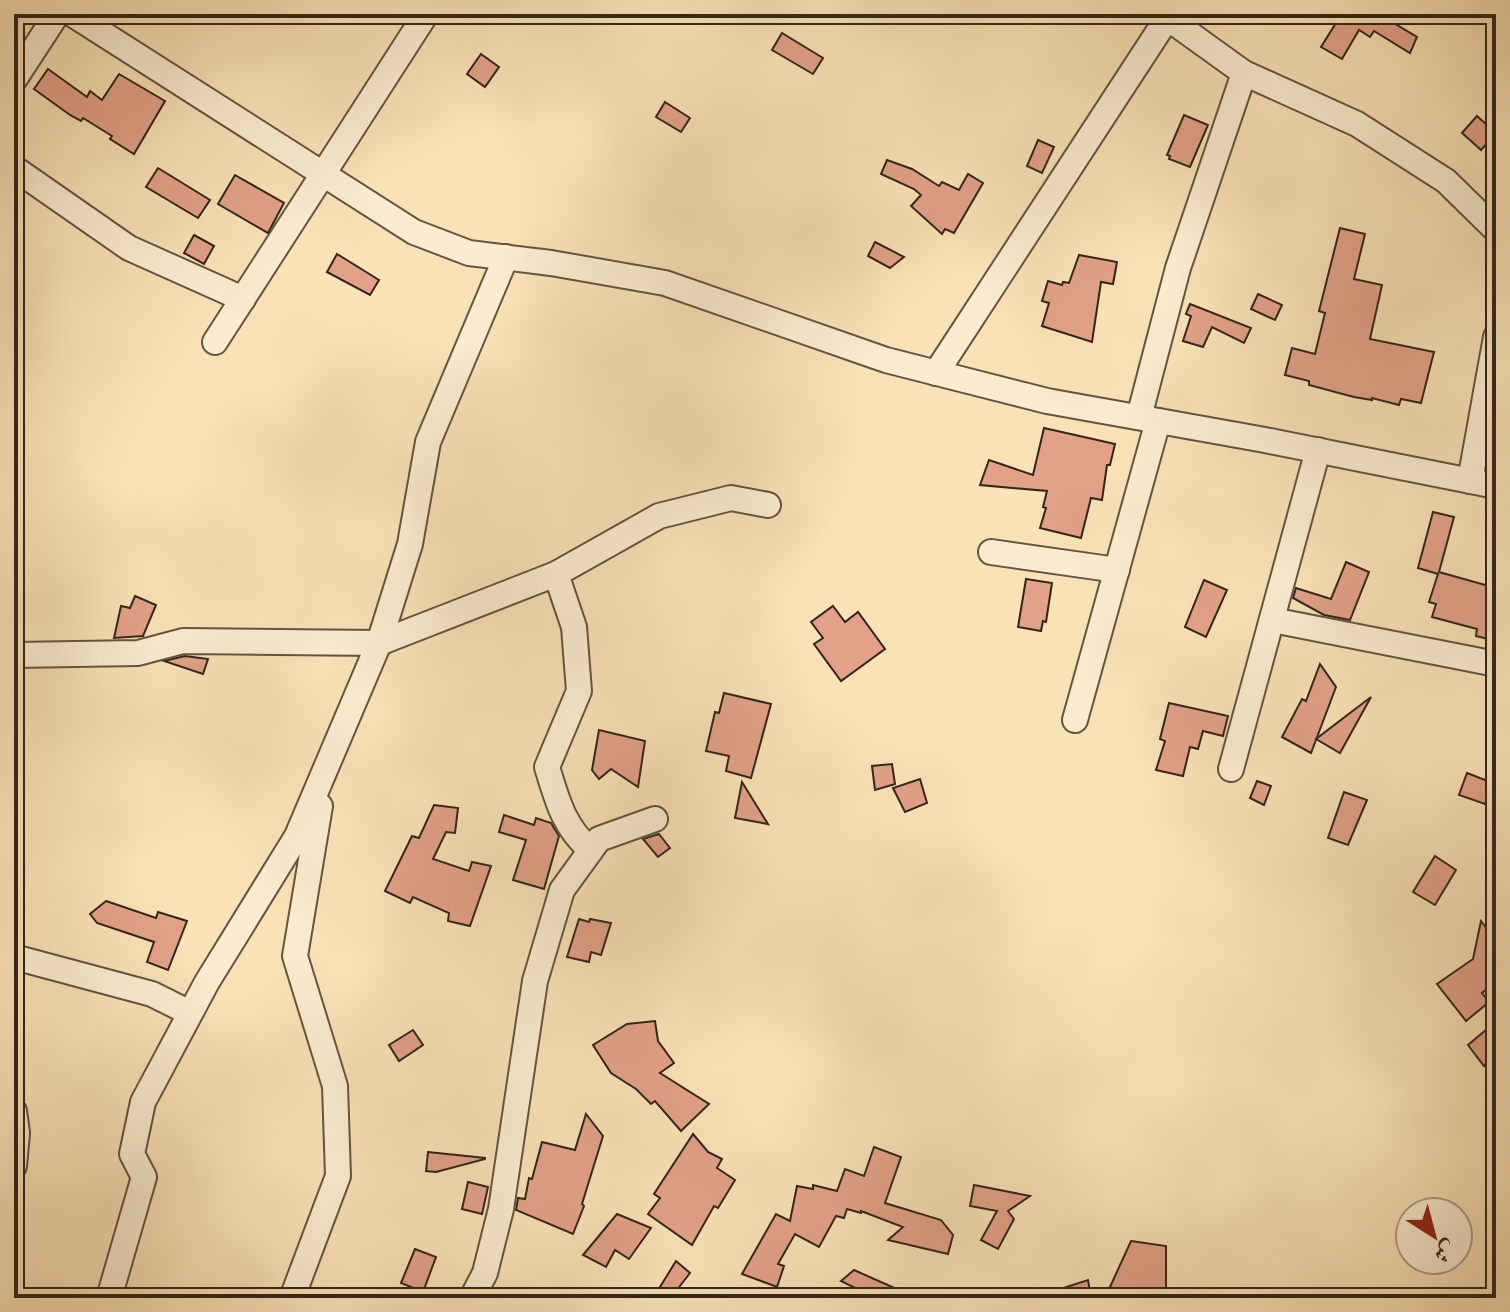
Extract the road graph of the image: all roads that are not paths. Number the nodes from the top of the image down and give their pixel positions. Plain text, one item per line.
1 (57, 14) edge
2 (72, 14) edge
3 (426, 14) edge
4 (1165, 16) edge
5 (1244, 73) junction
6 (14, 80) edge
7 (14, 168) edge
8 (322, 174) junction
9 (1496, 230) edge
10 (506, 257) junction
11 (243, 299) junction
12 (1496, 337) edge
13 (215, 342) dead end
14 (936, 373) junction
15 (1149, 419) junction
16 (1318, 450) junction
17 (1470, 481) junction
18 (1496, 486) edge
19 (768, 505) dead end
20 (991, 552) dead end
21 (1117, 570) junction
22 (556, 574) junction
23 (1272, 620) junction
24 (379, 643) junction
25 (14, 655) edge
26 (1496, 664) edge
27 (1075, 720) dead end
28 (328, 764) junction
29 (1231, 769) dead end
30 (655, 819) dead end
31 (591, 850) junction
32 (14, 957) edge
33 (190, 1013) junction
34 (14, 1111) edge
35 (14, 1166) edge
36 (109, 1298) edge
37 (292, 1298) edge
38 (472, 1298) edge

1 - 6 street
2 - 8 street
3 - 8 street
4 - 5 street
4 - 14 street
5 - 9 street
5 - 15 street
7 - 11 street
8 - 10 street
8 - 11 street
10 - 14 street
10 - 24 street
11 - 13 street
12 - 17 street
14 - 15 street
15 - 16 street
15 - 21 street
16 - 17 street
16 - 23 street
17 - 18 street
19 - 22 street
20 - 21 street
21 - 27 street
22 - 24 street
22 - 31 street
23 - 26 street
23 - 29 street
24 - 25 street
24 - 28 street
28 - 33 street
28 - 37 street
30 - 31 street
31 - 38 street
32 - 33 street
33 - 36 street
34 - 35 street

